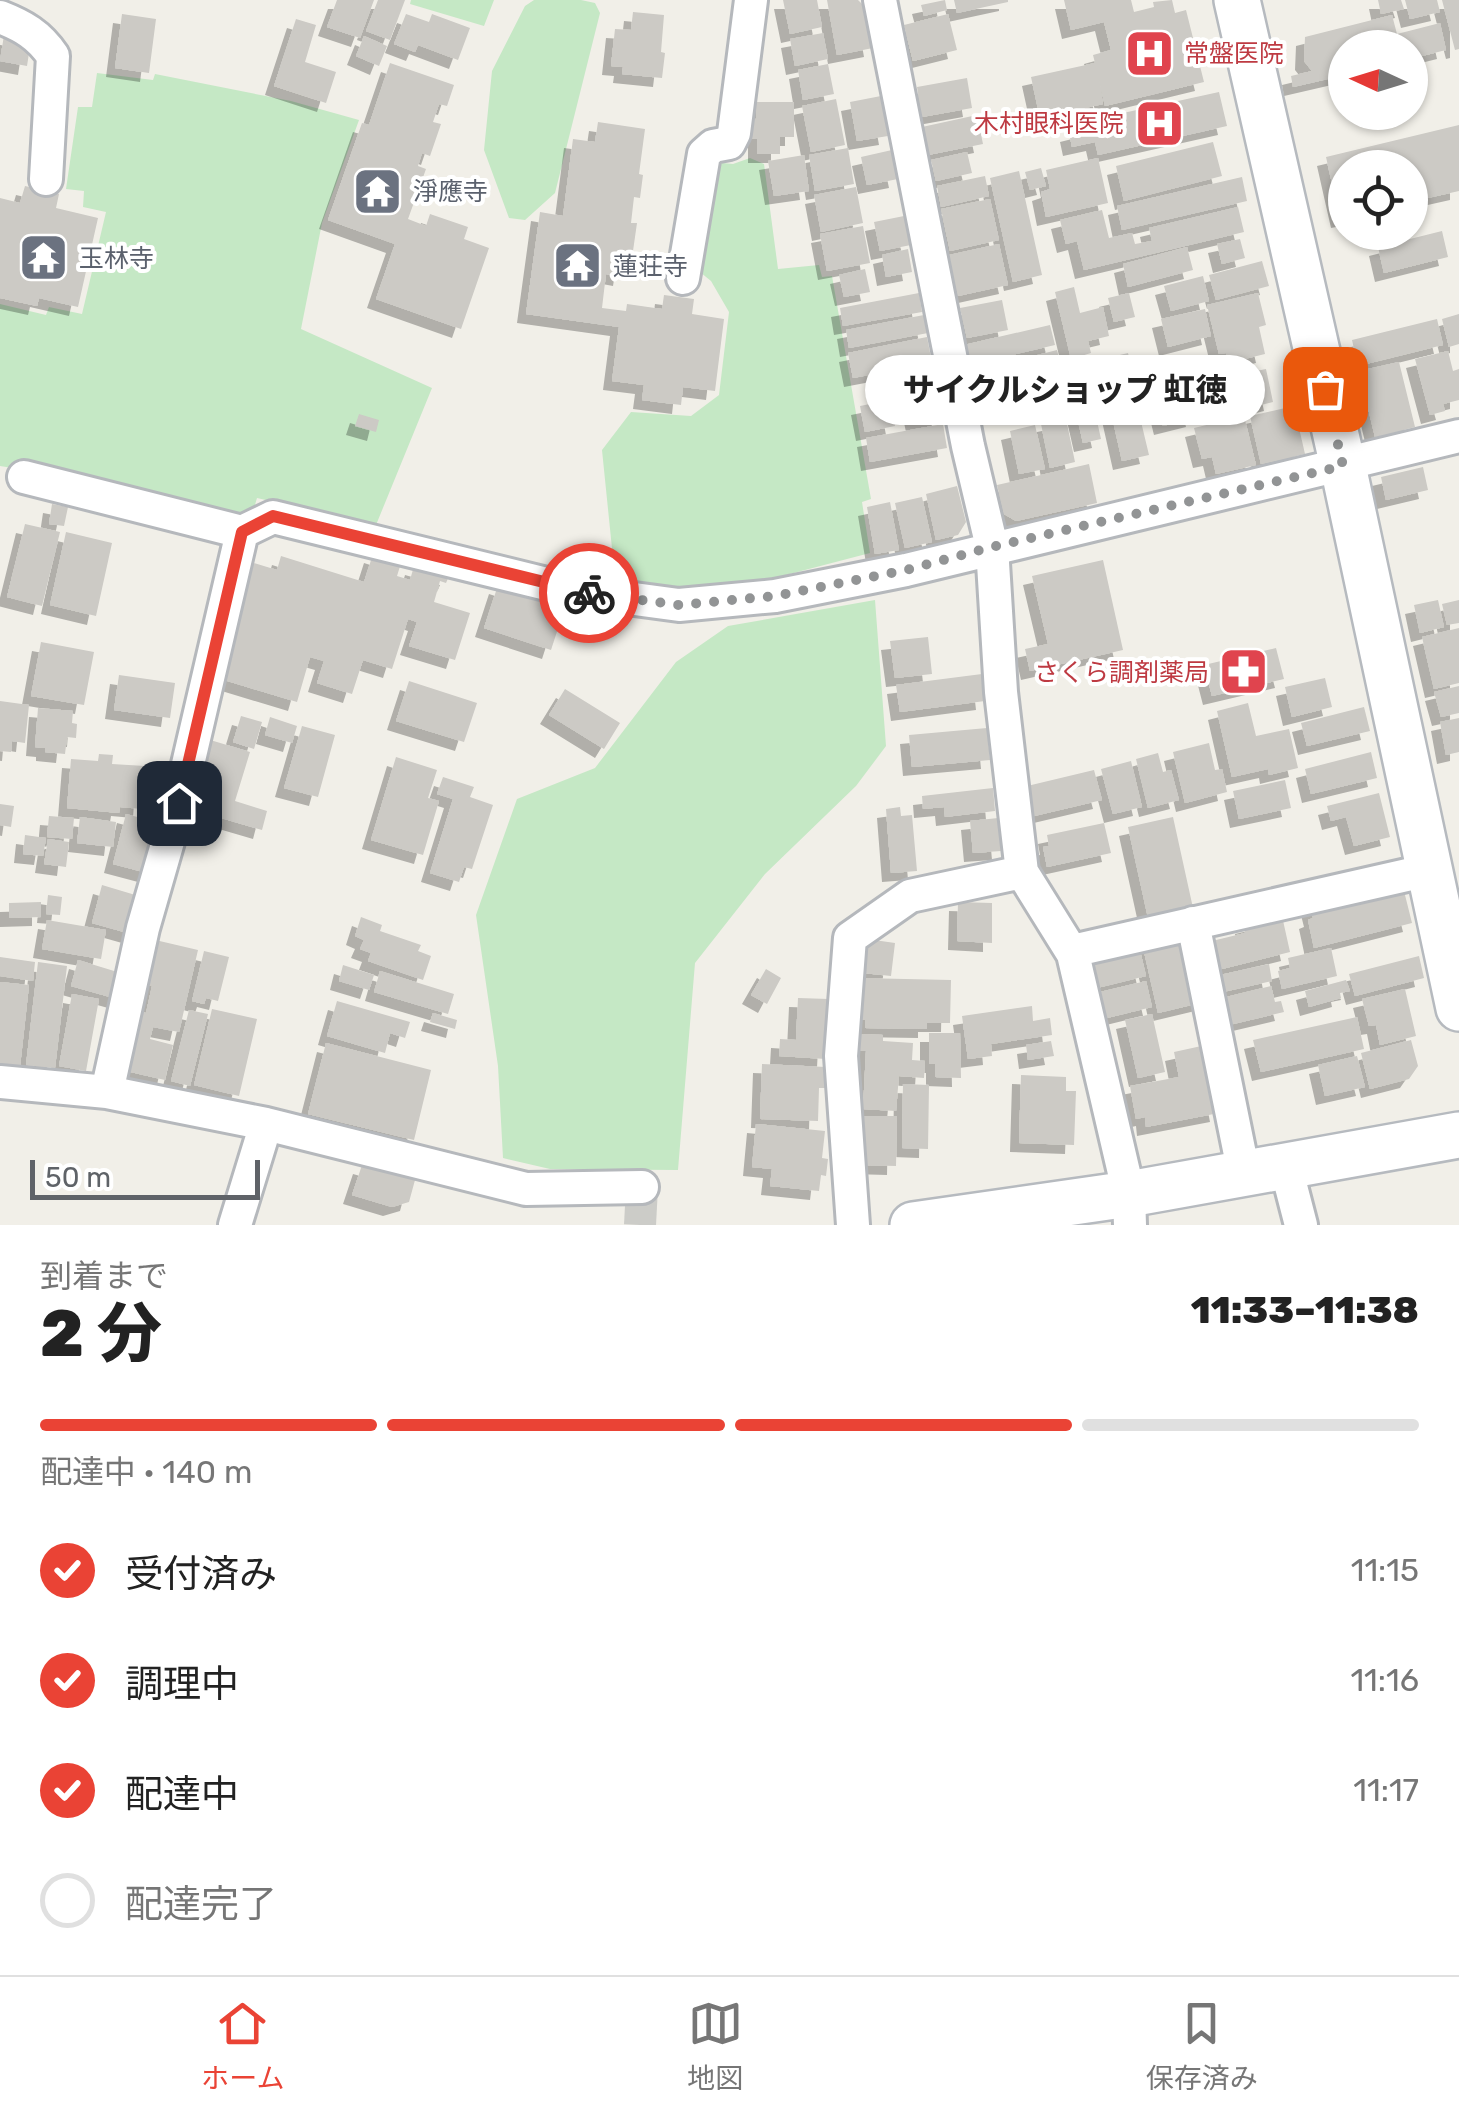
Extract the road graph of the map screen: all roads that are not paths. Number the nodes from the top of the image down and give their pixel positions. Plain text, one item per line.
1 (750, 0) edge
2 (880, 0) edge
3 (1237, 0) edge
4 (0, 16) edge
5 (46, 178) dead end
6 (683, 278) dead end
7 (1459, 436) edge
8 (1343, 466) junction
9 (24, 477) dead end
10 (242, 532) junction
11 (992, 547) junction
12 (1430, 870) junction
13 (1022, 872) junction
14 (1194, 923) junction
15 (1072, 952) junction
16 (1459, 1008) edge
17 (0, 1082) edge
18 (107, 1092) junction
19 (266, 1124) junction
20 (1459, 1135) edge
21 (1265, 1171) junction
22 (642, 1187) dead end
23 (1129, 1210) edge
24 (234, 1225) edge
25 (853, 1225) edge
26 (913, 1225) edge
27 (1300, 1225) edge

1 - 6 street
2 - 11 street
3 - 8 street
4 - 5 street
7 - 8 street
8 - 11 street
8 - 12 street
9 - 10 street
10 - 11 street
10 - 18 street
11 - 13 street
12 - 14 street
12 - 16 street
13 - 15 street
13 - 25 street
14 - 15 street
14 - 21 street
15 - 23 street
17 - 18 street
18 - 19 street
19 - 22 street
19 - 24 street
20 - 21 street
21 - 23 street
21 - 27 street
23 - 26 street

